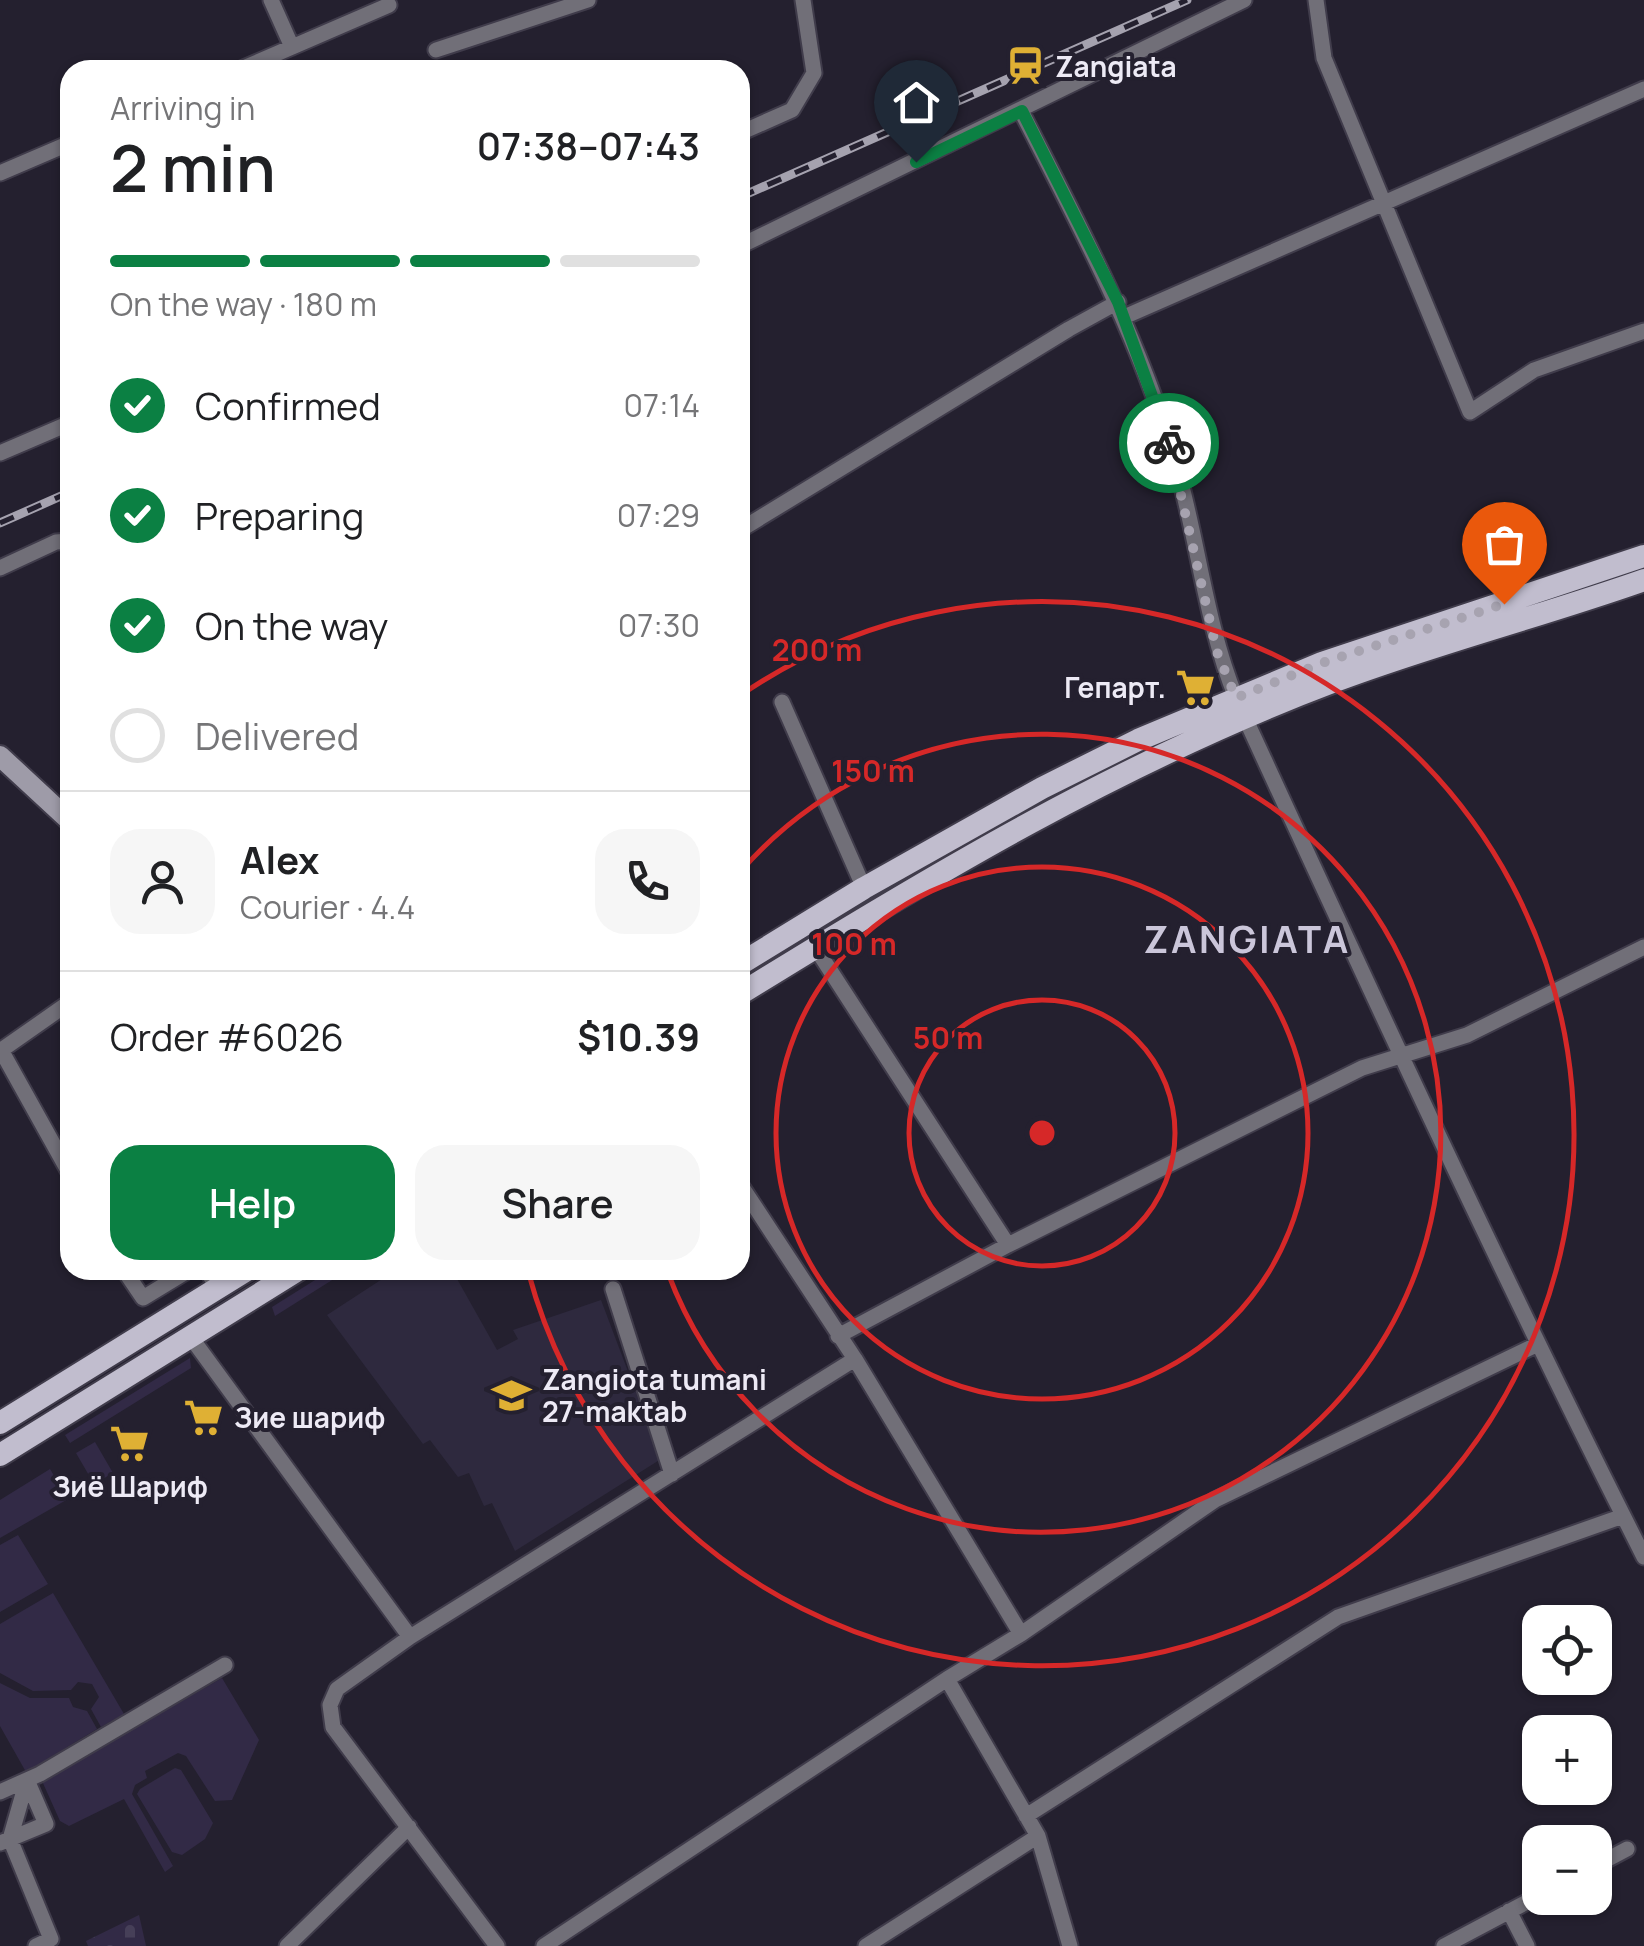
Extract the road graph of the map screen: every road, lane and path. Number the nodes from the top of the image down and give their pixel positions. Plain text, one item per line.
1 (271, 0) edge
2 (588, 0) edge
3 (803, 0) edge
4 (1244, 0) edge
5 (1316, 0) edge
6 (389, 5) dead end
7 (540, 8) edge
8 (292, 47) junction
9 (436, 50) dead end
10 (262, 60) edge
11 (1644, 89) edge
12 (1022, 111) junction
13 (750, 129) edge
14 (60, 147) edge
15 (0, 174) edge
16 (1385, 203) junction
17 (750, 241) edge
18 (1121, 310) junction
19 (1644, 332) edge
20 (60, 427) edge
21 (0, 453) edge
22 (750, 524) edge
23 (60, 542) edge
24 (1644, 556) edge
25 (0, 568) edge
26 (1644, 580) edge
27 (782, 702) dead end
28 (1241, 708) junction
29 (0, 756) edge
30 (60, 812) edge
31 (864, 888) junction
32 (1644, 946) edge
33 (815, 947) junction
34 (750, 958) edge
35 (750, 988) edge
36 (60, 1009) edge
37 (0, 1050) edge
38 (1398, 1054) junction
39 (60, 1156) edge
40 (750, 1200) edge
41 (1008, 1245) junction
42 (130, 1280) edge
43 (172, 1280) edge
44 (211, 1280) edge
45 (282, 1280) edge
46 (614, 1289) dead end
47 (190, 1336) junction
48 (838, 1336) junction
49 (1536, 1345) junction
50 (855, 1360) junction
51 (0, 1423) edge
52 (0, 1454) edge
53 (672, 1474) junction
54 (1623, 1516) junction
55 (1644, 1557) edge
56 (1021, 1634) junction
57 (410, 1637) junction
58 (225, 1664) dead end
59 (947, 1679) junction
60 (27, 1780) junction
61 (0, 1792) edge
62 (1026, 1816) junction
63 (409, 1827) junction
64 (1038, 1836) junction
65 (4, 1838) edge
66 (1627, 1849) dead end
67 (1612, 1857) edge
68 (1522, 1905) edge
69 (1509, 1912) junction
70 (36, 1946) edge
71 (287, 1946) edge
72 (497, 1946) edge
73 (544, 1946) edge
74 (866, 1946) edge
75 (1070, 1946) edge
76 (1444, 1946) edge
77 (1527, 1946) edge

1 - 8 street
2 - 7 street
3 - 13 street
4 - 12 street
5 - 16 street
6 - 8 street
7 - 9 street
8 - 10 street
11 - 16 street
12 - 17 street
12 - 18 street
14 - 15 street
16 - 18 street
16 - 19 street
18 - 22 street
18 - 28 street
20 - 21 street
23 - 25 street
24 - 28 main road
26 - 28 main road
27 - 31 street
28 - 31 main road
28 - 33 main road
28 - 38 street
29 - 30 main road
31 - 34 main road
32 - 38 street
33 - 35 main road
33 - 41 street
36 - 37 street
37 - 39 street
38 - 41 street
38 - 49 street
40 - 48 street
41 - 48 street
42 - 43 street
44 - 51 main road
45 - 47 main road
46 - 53 street
47 - 52 main road
47 - 57 street
48 - 50 street
49 - 54 street
49 - 56 street
50 - 53 street
50 - 56 street
53 - 57 street
54 - 55 street
54 - 62 street
56 - 59 street
57 - 63 street
58 - 60 street
59 - 62 street
59 - 73 street
60 - 61 street
60 - 65 street
60 - 65 street
62 - 64 street
63 - 71 street
63 - 72 street
64 - 74 street
64 - 75 street
65 - 70 street
66 - 67 street
68 - 69 street
69 - 76 street
69 - 77 street

